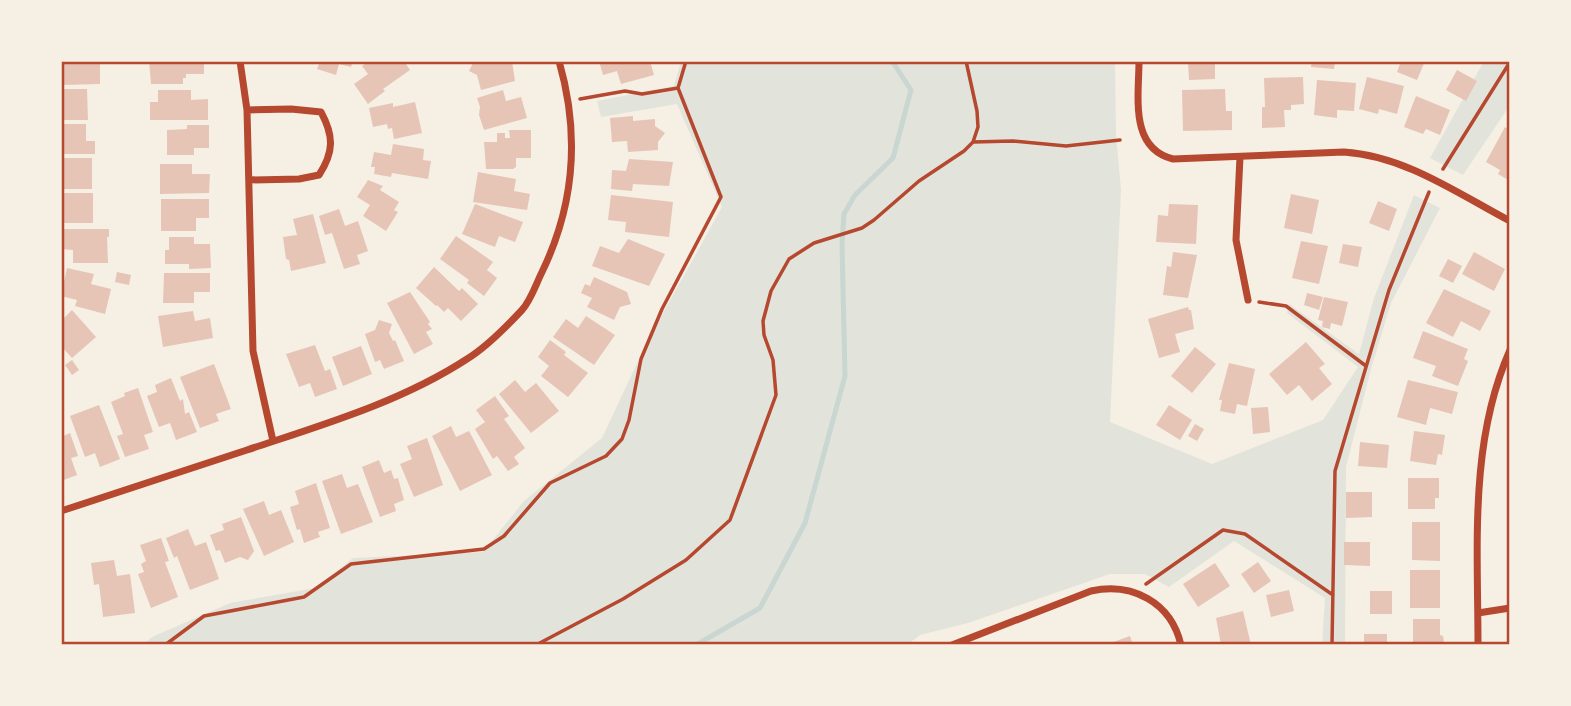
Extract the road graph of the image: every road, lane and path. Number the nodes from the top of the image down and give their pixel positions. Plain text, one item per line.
1 (240, 61) edge
2 (559, 61) edge
3 (686, 61) edge
4 (966, 61) edge
5 (1139, 61) edge
6 (1510, 61) edge
7 (678, 89) junction
8 (569, 100) junction
9 (247, 110) junction
10 (1120, 140) dead end
11 (973, 142) junction
12 (1240, 157) junction
13 (1443, 169) dead end
14 (249, 180) junction
15 (1429, 192) dead end
16 (1510, 221) edge
17 (1248, 300) joint
18 (1510, 350) edge
19 (1366, 366) junction
20 (273, 442) junction
21 (61, 511) edge
22 (1136, 592) junction
23 (1333, 595) junction
24 (1510, 608) edge
25 (1478, 613) junction
26 (165, 645) edge
27 (536, 645) edge
28 (952, 645) edge
29 (1181, 645) edge
30 (1332, 645) edge
31 (1478, 645) edge

1 - 9 street
2 - 8 street
3 - 7 path
4 - 11 path
5 - 12 street
6 - 13 path
7 - 8 path
7 - 26 path
8 - 20 street
9 - 14 street
9 - 14 street
10 - 11 path
11 - 27 path
12 - 16 street
12 - 17 street
14 - 20 street
15 - 19 path
17 - 19 path
18 - 25 street
19 - 23 path
20 - 21 street
22 - 23 path
22 - 28 street
22 - 29 street
23 - 30 path
24 - 25 street
25 - 31 street

